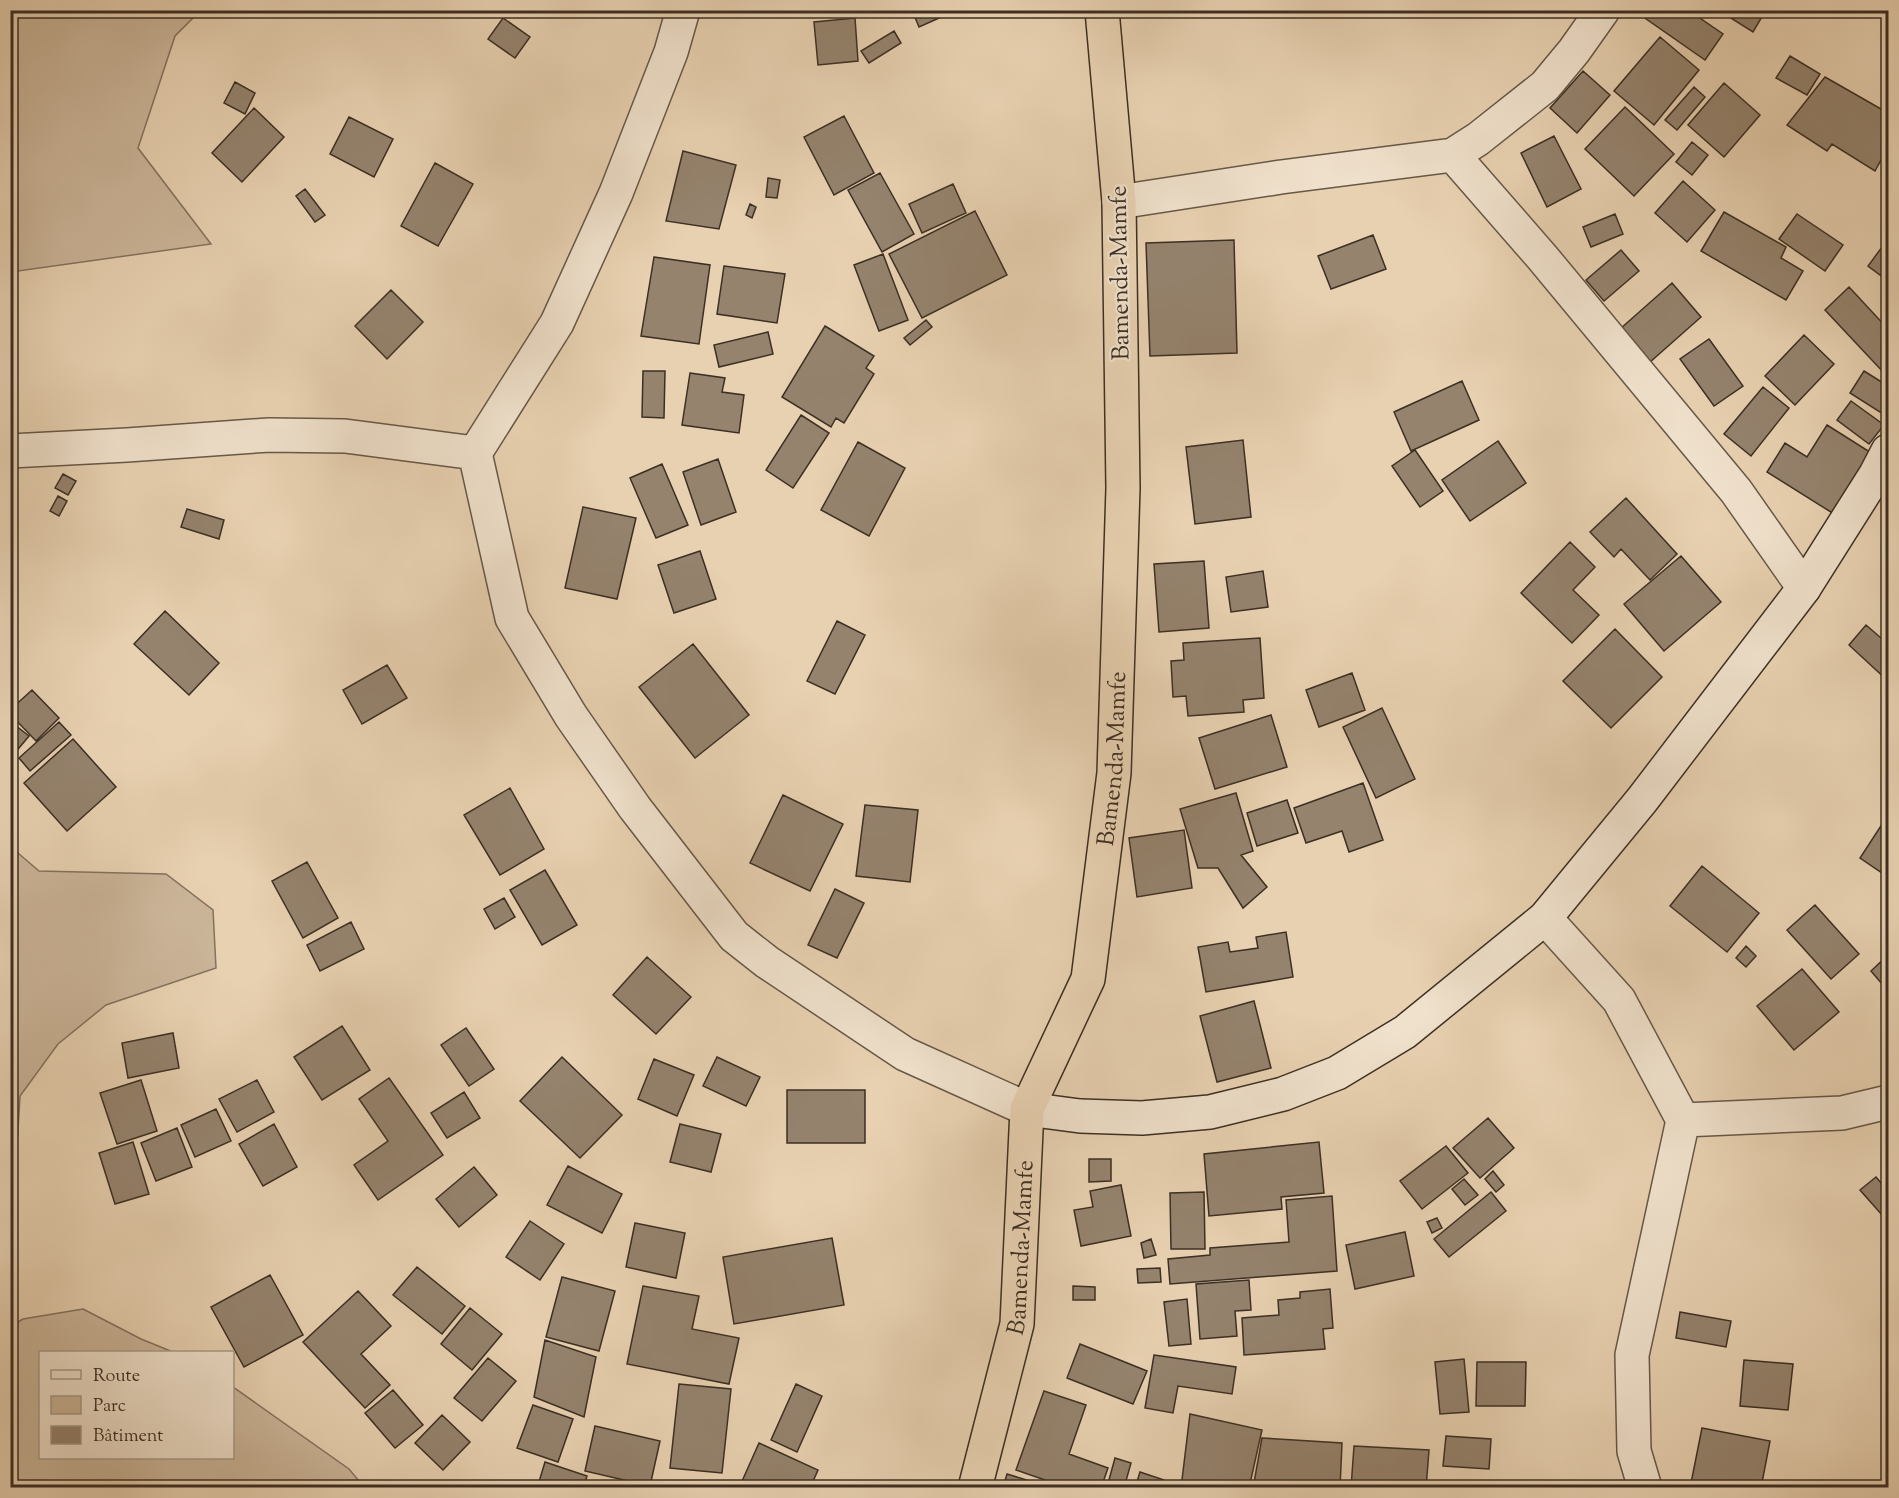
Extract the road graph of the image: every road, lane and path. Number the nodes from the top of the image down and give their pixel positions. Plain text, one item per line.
1 (684, 10) edge
2 (1102, 10) edge
3 (1604, 10) edge
4 (1453, 155) junction
5 (1119, 202) junction
6 (10, 450) edge
7 (1888, 452) edge
8 (475, 453) junction
9 (1804, 588) junction
10 (1545, 918) junction
11 (1888, 1102) edge
12 (1027, 1109) junction
13 (1683, 1119) junction
14 (975, 1488) edge
15 (1645, 1488) edge

1 - 8 street
2 - 5 highway, Bamenda-Mamfe
3 - 4 street
4 - 5 street
4 - 9 street
5 - 12 highway, Bamenda-Mamfe
6 - 8 street
7 - 9 street
8 - 12 street
9 - 10 street
10 - 12 street
10 - 13 street
11 - 13 street
12 - 14 highway, Bamenda-Mamfe
13 - 15 street

